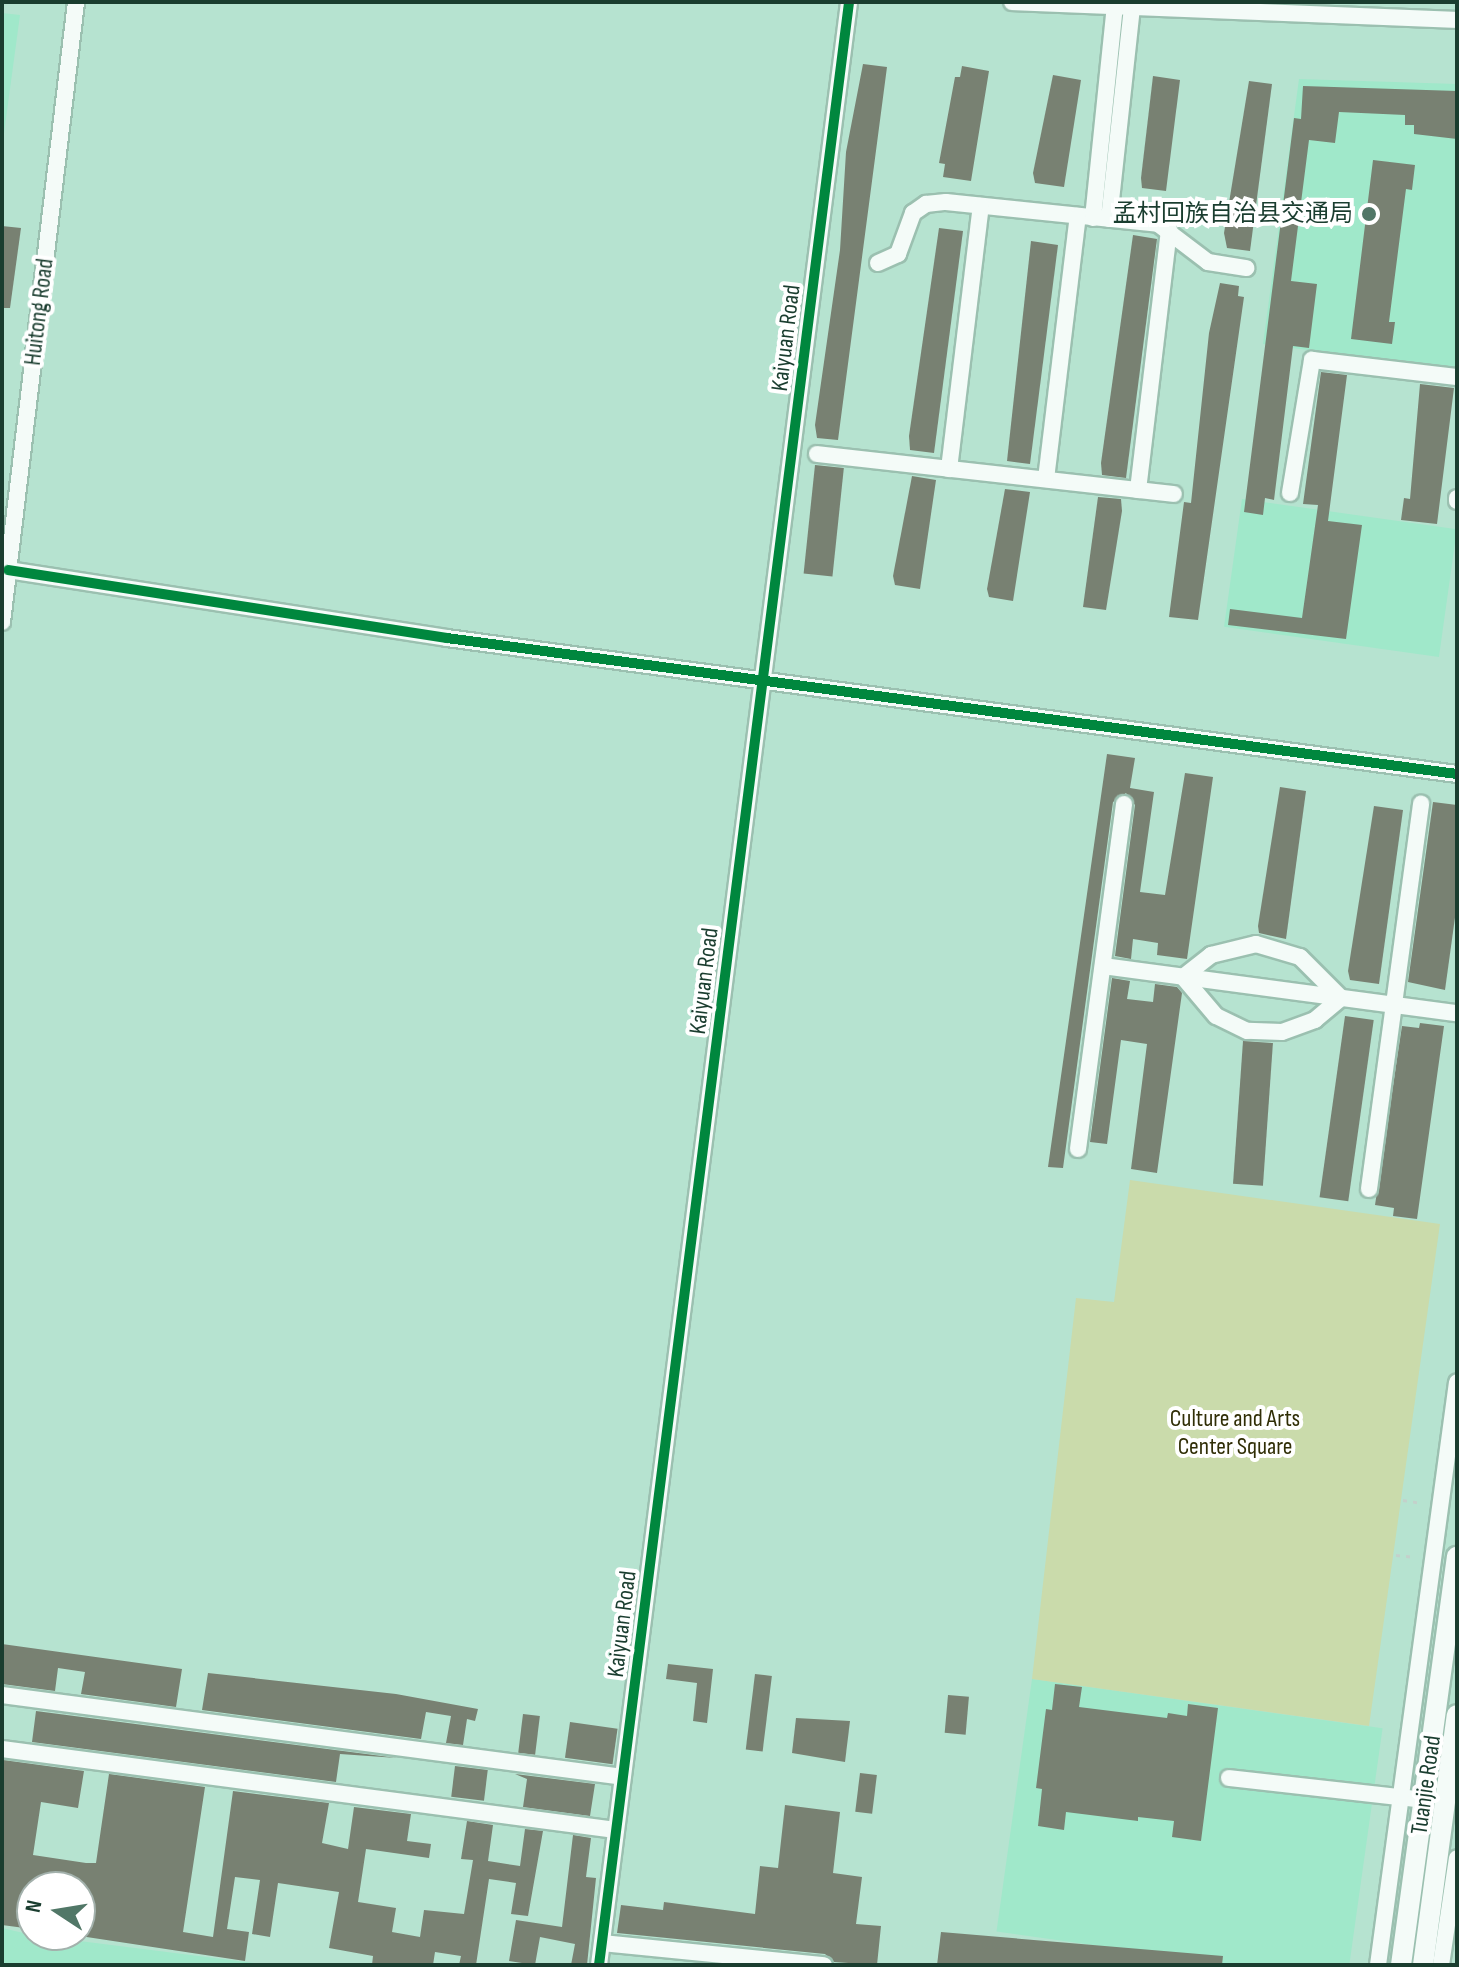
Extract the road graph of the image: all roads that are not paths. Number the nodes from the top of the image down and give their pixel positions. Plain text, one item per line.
1 (76, 2) edge
2 (849, 2) edge
3 (1012, 2) edge
4 (1124, 7) junction
5 (1457, 20) edge
6 (981, 206) junction
7 (1094, 218) junction
8 (1169, 229) junction
9 (878, 263) dead end
10 (1247, 268) dead end
11 (1457, 377) edge
12 (817, 454) dead end
13 (949, 469) junction
14 (1046, 479) junction
15 (10, 488) edge
16 (1138, 490) junction
17 (1290, 493) dead end
18 (1174, 494) dead end
19 (8, 570) junction
20 (2, 622) edge
21 (763, 682) junction
22 (1457, 774) edge
23 (1421, 803) dead end
24 (1124, 804) dead end
25 (1103, 966) junction
26 (1183, 977) junction
27 (1341, 998) junction
28 (1394, 1005) junction
29 (1457, 1013) edge
30 (1078, 1149) dead end
31 (1369, 1189) dead end
32 (1457, 1382) edge
33 (1457, 1557) edge
34 (2, 1695) edge
35 (1457, 1715) edge
36 (2, 1749) edge
37 (623, 1777) junction
38 (1229, 1778) dead end
39 (1400, 1798) junction
40 (1424, 1800) junction
41 (616, 1830) junction
42 (1457, 1858) edge
43 (602, 1943) junction
44 (599, 1965) edge
45 (824, 1965) edge
46 (1378, 1965) edge
47 (1401, 1965) edge
48 (1423, 1965) edge
49 (1441, 1965) edge

1 - 15 street, Huitong Road
2 - 21 street, Kaiyuan Road
3 - 4 street
4 - 5 street
4 - 7 street
6 - 7 street
6 - 9 street
6 - 13 street
7 - 8 street
7 - 14 street
8 - 10 street
8 - 16 street
11 - 17 street
12 - 13 street
13 - 14 street
14 - 16 street
15 - 19 street, Huitong Road
16 - 18 street
19 - 20 street, Huitong Road
19 - 21 street
21 - 22 street
21 - 37 street, Kaiyuan Road
23 - 28 street
24 - 25 street
25 - 26 street
25 - 30 street
26 - 27 street
26 - 27 street
26 - 27 street
27 - 28 street
28 - 29 street
28 - 31 street
32 - 39 street
33 - 40 main road, Tuanjie Road
34 - 37 street
35 - 48 main road, Tuanjie Road
36 - 41 street
37 - 41 street, Kaiyuan Road
38 - 39 street
39 - 40 street
39 - 46 street
40 - 47 main road, Tuanjie Road
41 - 43 street, Kaiyuan Road
42 - 49 street
43 - 44 street, Kaiyuan Road
43 - 45 street

